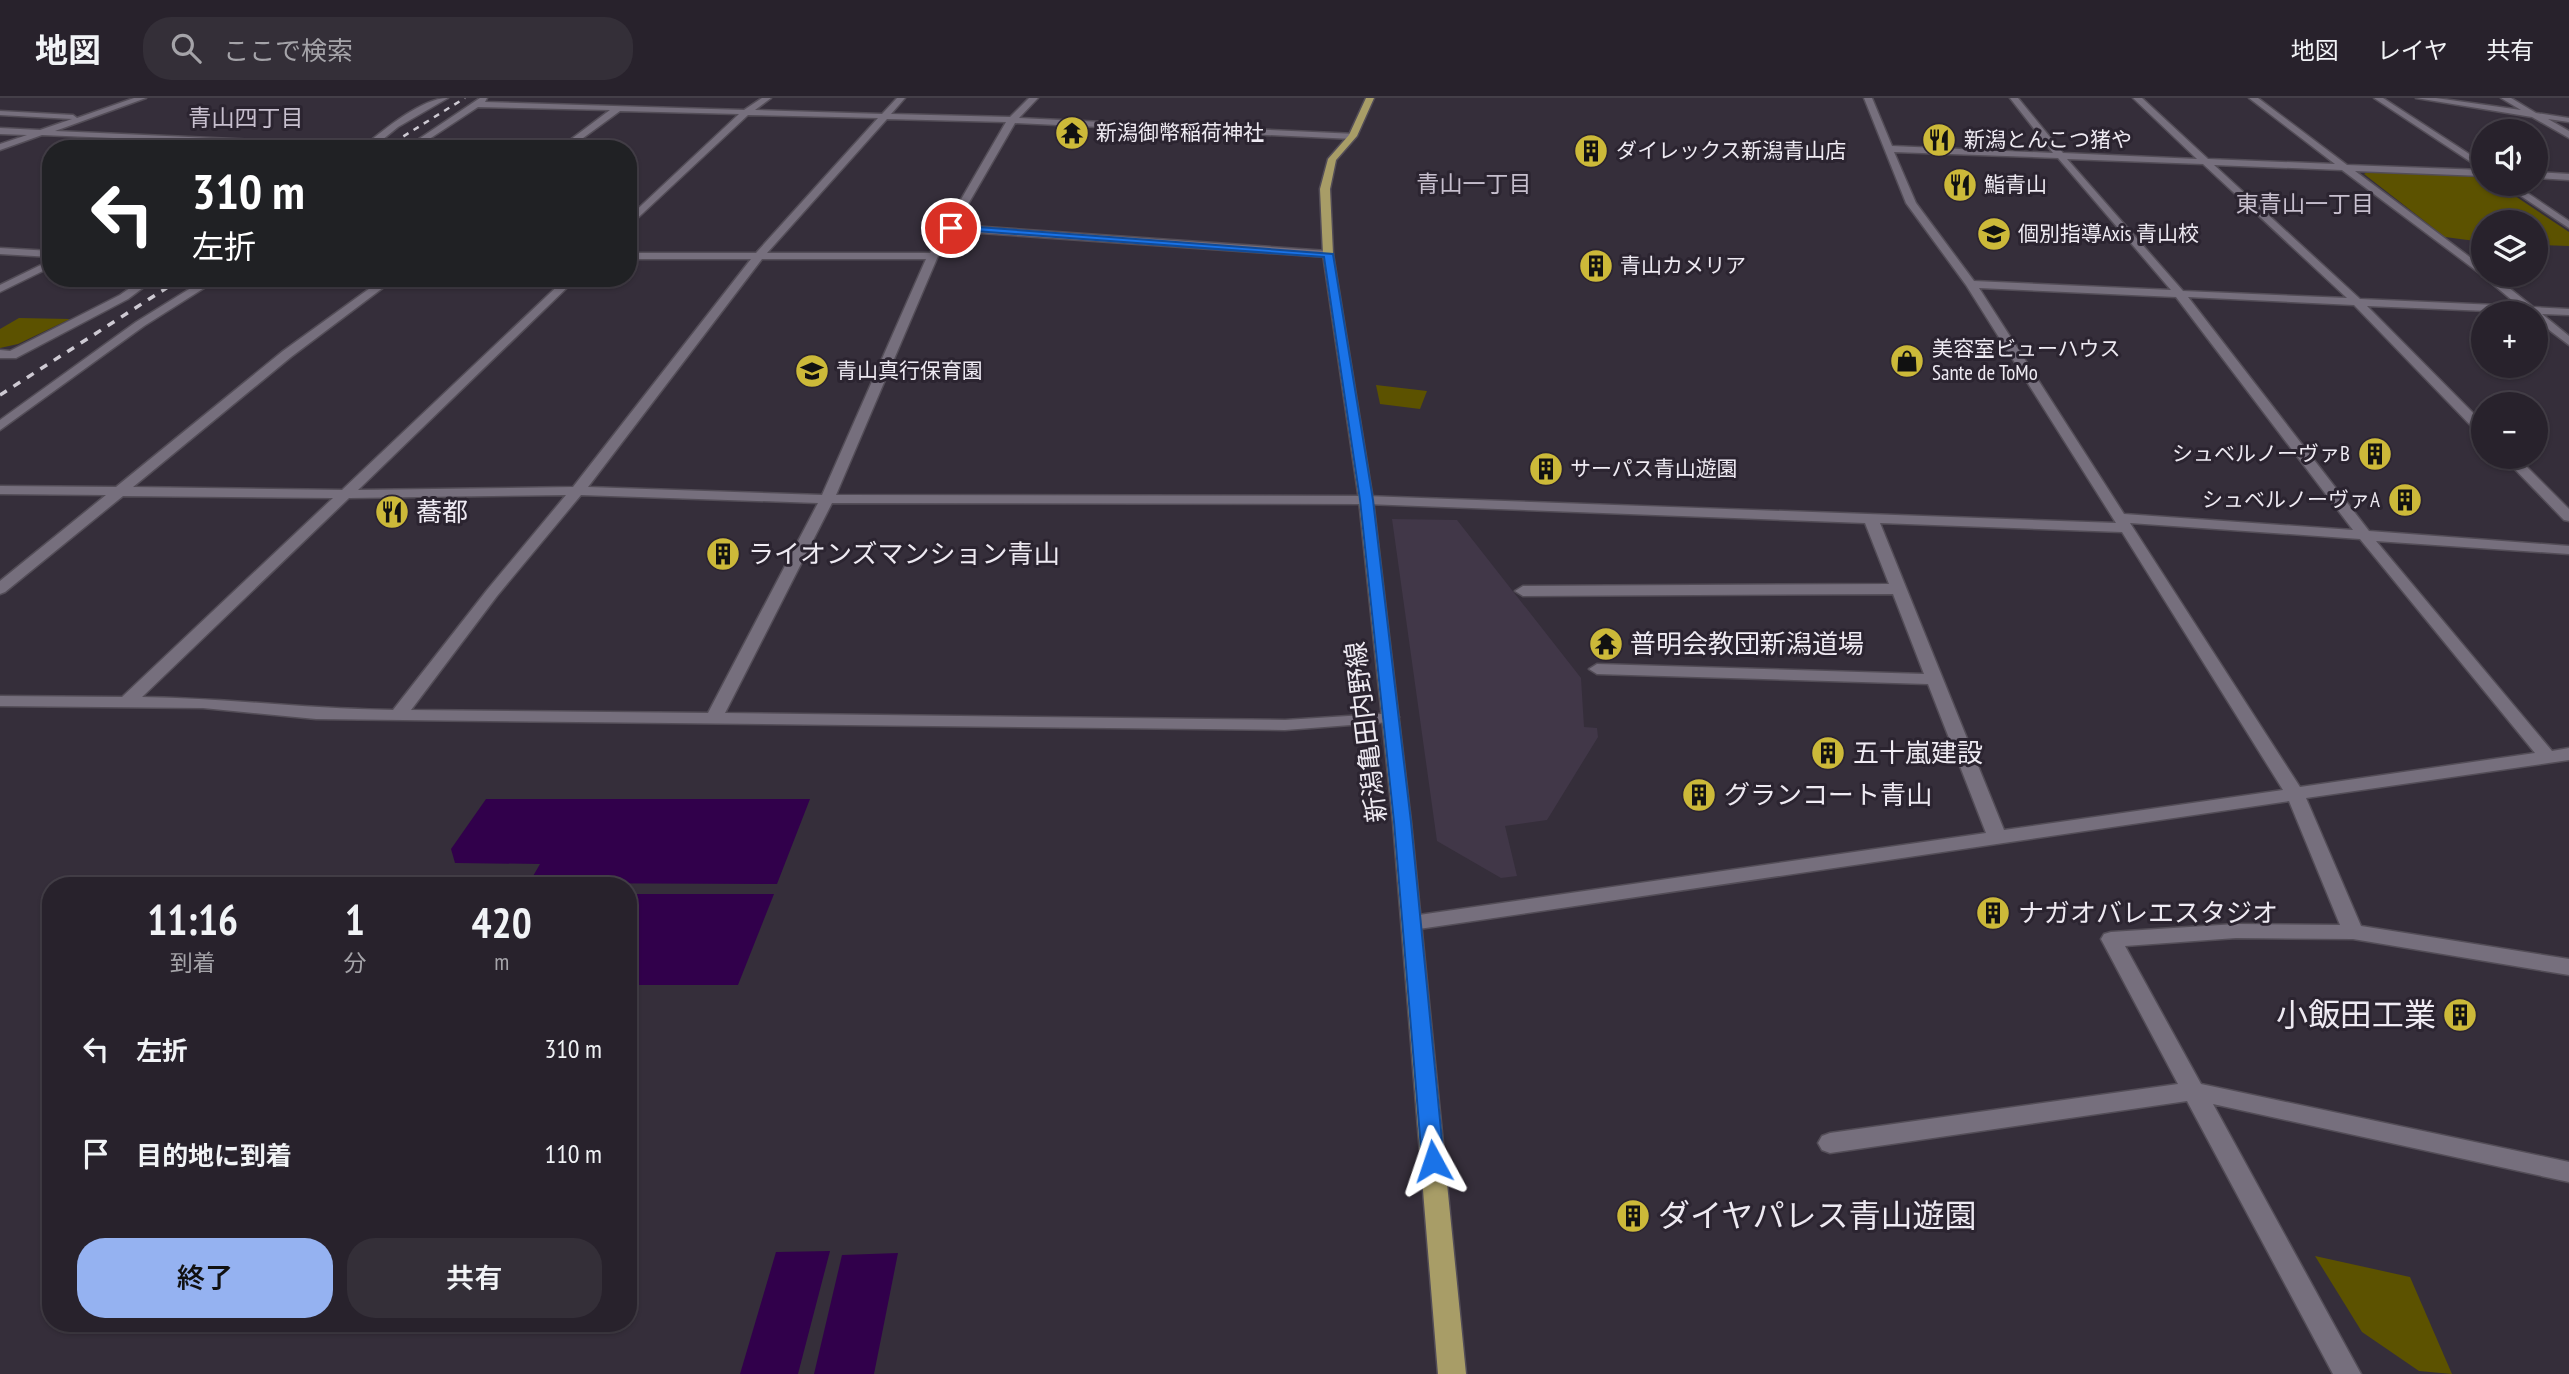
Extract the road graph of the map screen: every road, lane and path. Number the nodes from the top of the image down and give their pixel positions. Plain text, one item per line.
1 (142, 98) edge
2 (444, 98) edge
3 (486, 98) edge
4 (635, 98) edge
5 (767, 98) edge
6 (901, 98) edge
7 (1034, 98) edge
8 (1370, 98) edge
9 (1868, 98) edge
10 (2014, 98) edge
11 (2137, 98) edge
12 (2253, 98) edge
13 (2378, 98) edge
14 (2420, 98) edge
15 (2505, 98) edge
16 (475, 104) junction
17 (619, 107) junction
18 (746, 112) junction
19 (0, 113) edge
20 (2533, 115) junction
21 (884, 117) junction
22 (84, 118) junction
23 (1012, 120) junction
24 (2569, 120) edge
25 (0, 131) edge
26 (41, 133) junction
27 (2569, 135) edge
28 (1353, 136) junction
29 (193, 140) edge
30 (377, 140) edge
31 (421, 140) edge
32 (573, 140) edge
33 (0, 147) edge
34 (1890, 149) junction
35 (2061, 157) junction
36 (2471, 159) edge
37 (2206, 162) junction
38 (2345, 167) junction
39 (2471, 172) edge
40 (2548, 176) edge
41 (2569, 177) edge
42 (2526, 196) edge
43 (637, 215) edge
44 (2569, 225) edge
45 (951, 228) junction
46 (0, 251) edge
47 (42, 253) edge
48 (1328, 254) junction
49 (637, 256) edge
50 (933, 256) junction
51 (758, 257) junction
52 (2471, 262) edge
53 (42, 267) edge
54 (1971, 284) junction
55 (138, 287) edge
56 (200, 287) edge
57 (379, 287) edge
58 (563, 287) edge
59 (2504, 287) edge
60 (0, 289) edge
61 (2178, 292) junction
62 (2522, 301) edge
63 (2357, 302) junction
64 (2471, 307) edge
65 (2548, 311) edge
66 (2569, 312) edge
67 (2548, 323) edge
68 (2569, 342) edge
69 (0, 354) edge
70 (2471, 418) edge
71 (0, 426) edge
72 (2522, 469) edge
73 (0, 490) edge
74 (577, 491) junction
75 (120, 493) junction
76 (346, 494) junction
77 (827, 499) junction
78 (1366, 500) junction
79 (2569, 517) edge
80 (1871, 519) junction
81 (2123, 523) junction
82 (2364, 536) junction
83 (2569, 550) edge
84 (0, 589) edge
85 (1899, 589) junction
86 (1523, 591) dead end
87 (1597, 670) dead end
88 (1935, 679) junction
89 (0, 702) edge
90 (125, 703) junction
91 (399, 714) junction
92 (715, 717) junction
93 (1390, 717) junction
94 (2569, 754) edge
95 (2548, 757) junction
96 (2294, 792) junction
97 (1997, 836) junction
98 (1412, 923) junction
99 (2353, 932) junction
100 (2569, 967) edge
101 (2193, 1091) junction
102 (1830, 1143) dead end
103 (2569, 1172) edge
104 (1452, 1374) edge
105 (2347, 1374) edge

1 - 22 street
2 - 30 street
3 - 16 street
4 - 17 street
5 - 18 street
6 - 21 street
7 - 23 street
8 - 28 main road, 新潟亀田内野線
9 - 34 street
10 - 35 street
11 - 37 street
12 - 38 street
13 - 36 street
14 - 20 street
15 - 20 street
16 - 17 street
16 - 31 street
17 - 18 street
17 - 32 street
18 - 21 street
18 - 43 street
19 - 22 street
20 - 24 street
20 - 27 street
21 - 23 street
21 - 51 street
22 - 26 street
23 - 28 street
23 - 45 street
25 - 26 street
26 - 29 street
26 - 33 street
28 - 48 main road, 新潟亀田内野線
34 - 35 street
34 - 54 street
35 - 37 street
35 - 61 street
37 - 38 street
37 - 63 street
38 - 39 street
38 - 52 street
40 - 41 street
42 - 44 street
45 - 48 street
45 - 50 street
46 - 47 street
48 - 78 main road, 新潟亀田内野線
49 - 51 street
50 - 51 street
50 - 77 street
51 - 74 street
53 - 60 street
54 - 61 street
54 - 81 street
55 - 69 street
56 - 71 street
57 - 75 street
58 - 76 street
59 - 62 street
61 - 63 street
61 - 82 street
63 - 64 street
63 - 70 street
65 - 66 street
67 - 68 street
72 - 79 street
73 - 75 street
74 - 76 street
74 - 77 street
74 - 91 street
75 - 76 street
75 - 84 street
76 - 90 street
77 - 78 street
77 - 92 street
78 - 80 street
78 - 93 main road, 新潟亀田内野線
80 - 81 street
80 - 85 street
81 - 82 street
81 - 96 street
82 - 83 street
82 - 95 street
85 - 86 street
85 - 88 street
87 - 88 street
88 - 97 street
89 - 90 street
90 - 91 street
91 - 92 street
92 - 93 street
93 - 98 main road, 新潟亀田内野線
94 - 95 street
95 - 96 street
96 - 97 street
96 - 99 street
97 - 98 street
98 - 104 main road, 新潟亀田内野線
99 - 100 street
99 - 101 street
101 - 102 street
101 - 103 street
101 - 105 street

